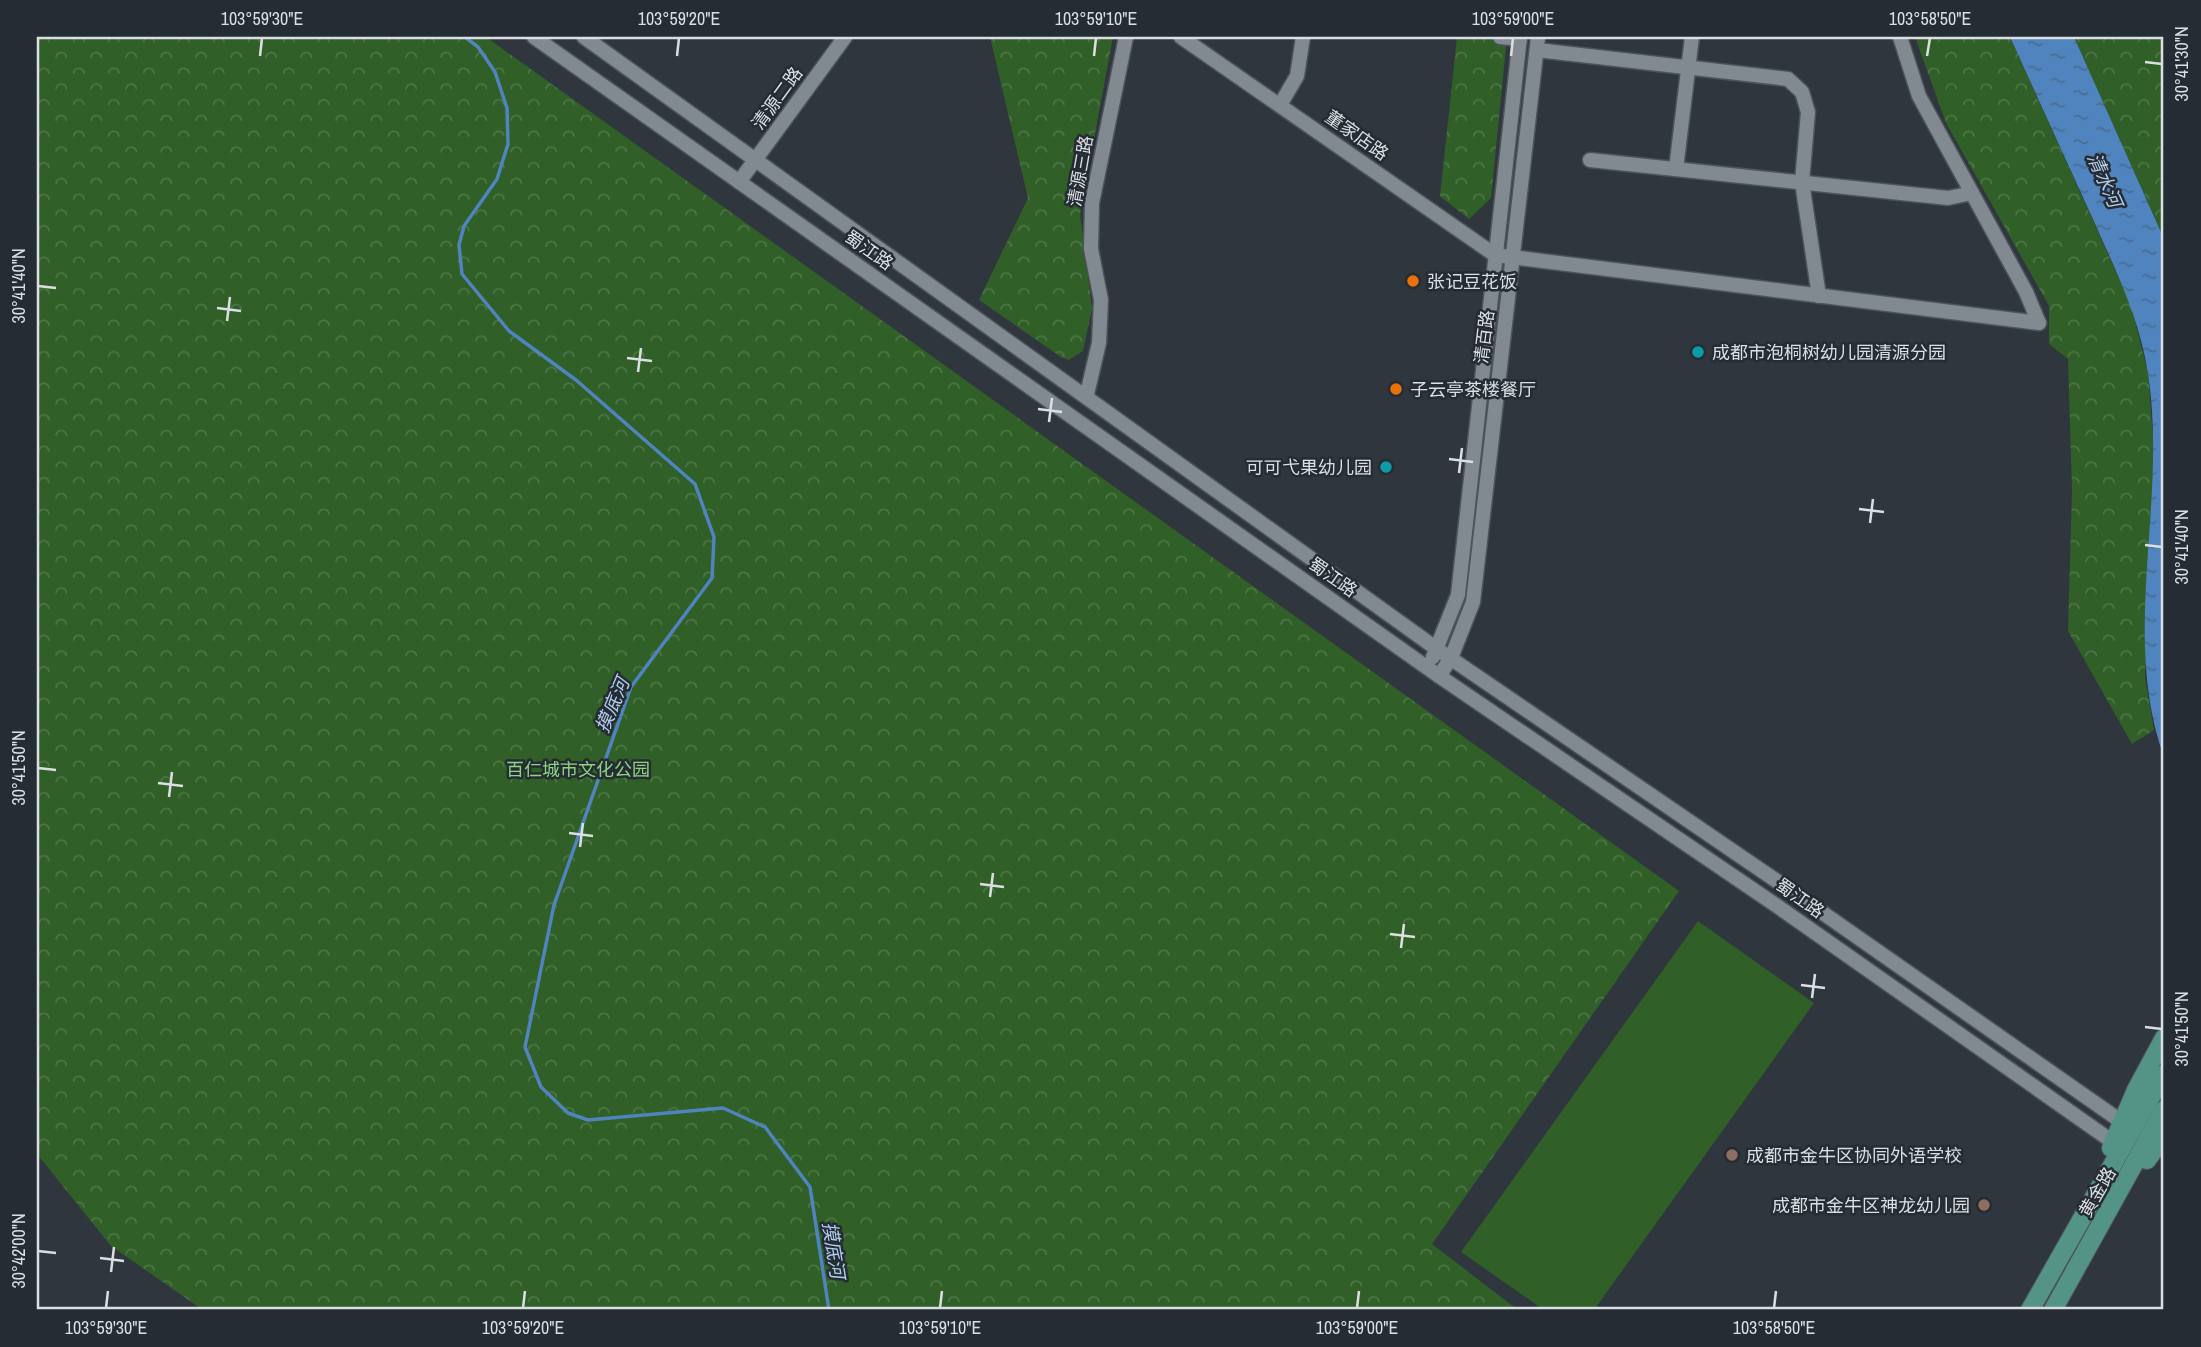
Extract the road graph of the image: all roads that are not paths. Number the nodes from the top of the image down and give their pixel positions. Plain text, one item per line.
1 (534, 37) edge
2 (584, 37) edge
3 (845, 37) edge
4 (1126, 37) edge
5 (1181, 37) edge
6 (1303, 37) edge
7 (1500, 37) edge
8 (1692, 37) edge
9 (1900, 37) edge
10 (1520, 38) edge
11 (1537, 43) edge
12 (1689, 67) junction
13 (1280, 105) junction
14 (757, 159) junction
15 (1590, 160) dead end
16 (1676, 169) junction
17 (739, 182) junction
18 (1802, 182) junction
19 (1972, 193) junction
20 (1495, 255) junction
21 (1513, 258) junction
22 (1819, 296) junction
23 (1087, 394) junction
24 (1437, 649) junction
25 (1451, 658) junction
26 (1427, 666) junction
27 (1439, 676) junction
28 (2164, 1038) edge
29 (2164, 1074) edge
30 (2164, 1110) edge
31 (2122, 1122) junction
32 (2164, 1136) edge
33 (2113, 1142) junction
34 (2077, 1227) junction
35 (2098, 1228) junction
36 (2030, 1310) edge
37 (2053, 1310) edge

1 - 17 street, 蜀江路
2 - 14 street, 蜀江路
3 - 14 street, 清源二路
4 - 23 street, 清源三路
5 - 13 street, 董家店路
6 - 13 street
7 - 10 street
8 - 12 street
9 - 19 street
10 - 20 street, 清百路
11 - 12 street
11 - 21 street, 清百路
12 - 16 street
12 - 18 street
13 - 20 street, 董家店路
14 - 17 street, 清源二路
14 - 23 street, 蜀江路
15 - 16 street
16 - 18 street
17 - 26 street, 蜀江路
18 - 19 street
18 - 22 street
19 - 22 street, 董家店路
20 - 21 street, 董家店路
20 - 24 street, 清百路
21 - 22 street, 董家店路
21 - 25 street, 清百路
23 - 24 street, 蜀江路
24 - 25 street, 蜀江路
24 - 26 street, 清百路
25 - 27 street, 清百路
25 - 31 street, 蜀江路
26 - 27 street, 蜀江路
27 - 33 street, 蜀江路
28 - 31 main road
29 - 34 main road, 黄金路
30 - 35 main road, 黄金路
31 - 33 main road
32 - 35 main road
33 - 34 main road
34 - 36 main road, 黄金路
35 - 37 main road, 黄金路

